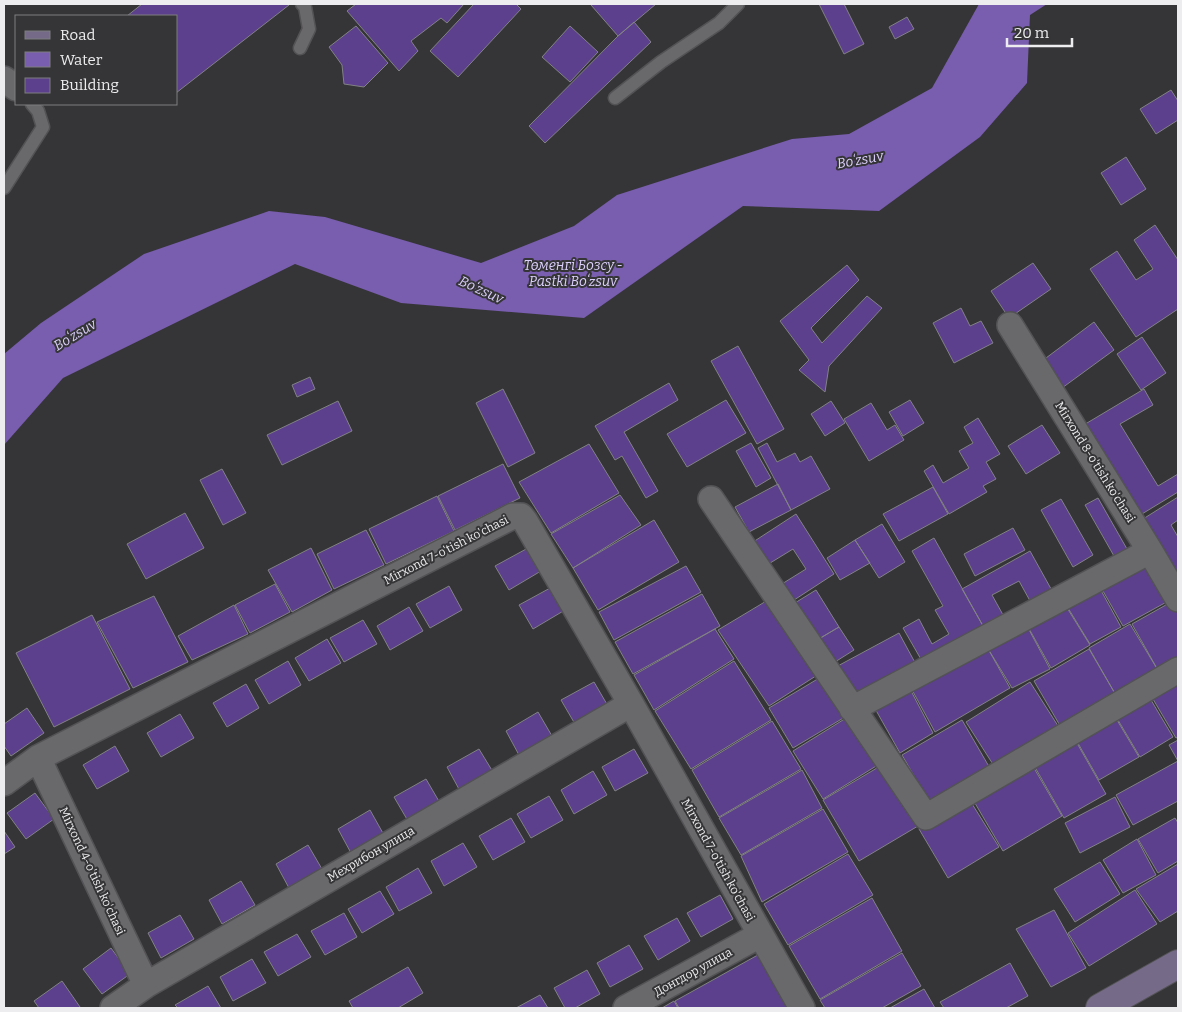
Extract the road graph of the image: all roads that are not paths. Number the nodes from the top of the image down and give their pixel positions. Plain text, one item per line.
1 (302, 4) edge
2 (738, 4) edge
3 (300, 48) dead end
4 (4, 79) edge
5 (15, 87) edge
6 (615, 98) dead end
7 (33, 105) edge
8 (4, 188) edge
9 (1010, 325) dead end
10 (711, 499) dead end
11 (1150, 551) junction
12 (1178, 599) edge
13 (1178, 670) edge
14 (631, 704) junction
15 (852, 710) junction
16 (38, 758) junction
17 (4, 783) edge
18 (760, 935) junction
19 (1178, 964) edge
20 (146, 985) junction
21 (121, 1006) edge
22 (626, 1008) edge
23 (802, 1008) edge
24 (1100, 1008) edge

1 - 3 lane
2 - 6 lane
4 - 5 street
7 - 8 lane
9 - 11 street, Mirxond 8-o'tish ko'chasi
10 - 15 street
11 - 12 street, Mirxond 8-o'tish ko'chasi
11 - 15 street
13 - 15 street
14 - 16 street, Mirxond 7-o'tish ko'chasi
14 - 18 street, Mirxond 7-o'tish ko'chasi
14 - 20 street, Мехрибон улица
16 - 17 street, Mirxond 7-o'tish ko'chasi
16 - 20 street, Mirxond 4-o'tish ko'chasi
18 - 22 street, Донгдор улица
18 - 23 street, Mirxond 7-o'tish ko'chasi
19 - 24 main road
20 - 21 street, Мехрибон улица

